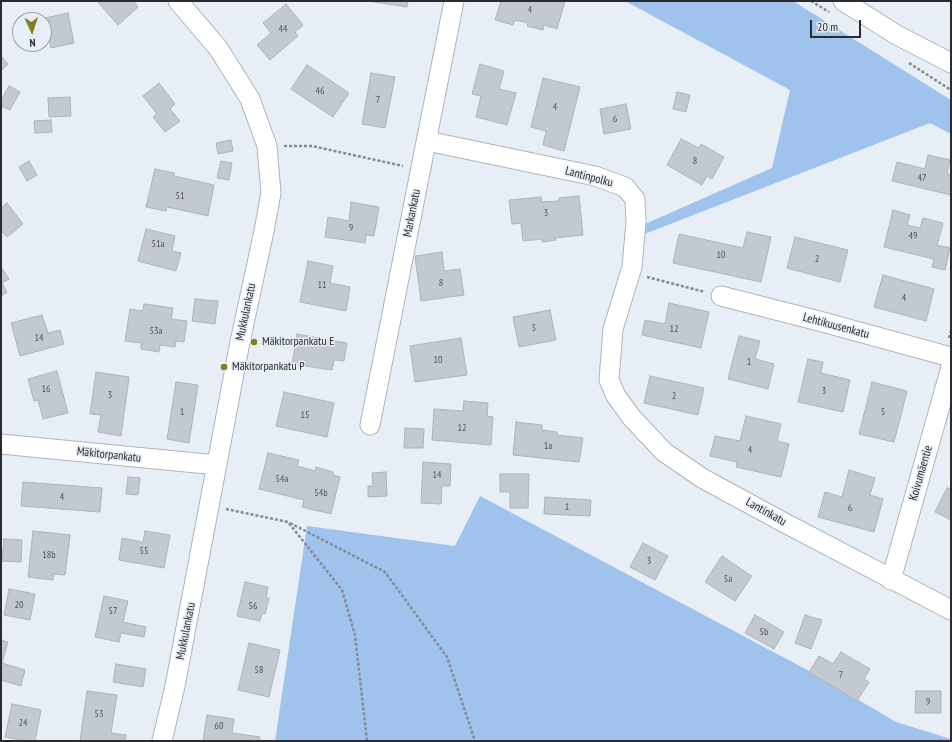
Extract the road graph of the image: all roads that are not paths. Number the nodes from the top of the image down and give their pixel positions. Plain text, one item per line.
1 (178, 1) edge
2 (454, 1) edge
3 (843, 1) edge
4 (951, 63) edge
5 (427, 141) junction
6 (721, 296) road end
7 (951, 357) edge
8 (951, 367) edge
9 (609, 380) joint
10 (370, 425) dead end
11 (1, 444) edge
12 (217, 465) junction
13 (891, 580) junction
14 (951, 610) edge
15 (162, 741) edge

1 - 12 street, Mukkulankatu
2 - 5 street, Markankatu
3 - 4 street
5 - 9 street, Lantinpolku
5 - 10 street, Markankatu
6 - 7 street, Lehtikuusenkatu
8 - 13 street, Koivumäentie
9 - 13 street, Lantinkatu
11 - 12 street, Mäkitorpankatu
12 - 15 street, Mukkulankatu
13 - 14 street, Lantinkatu

